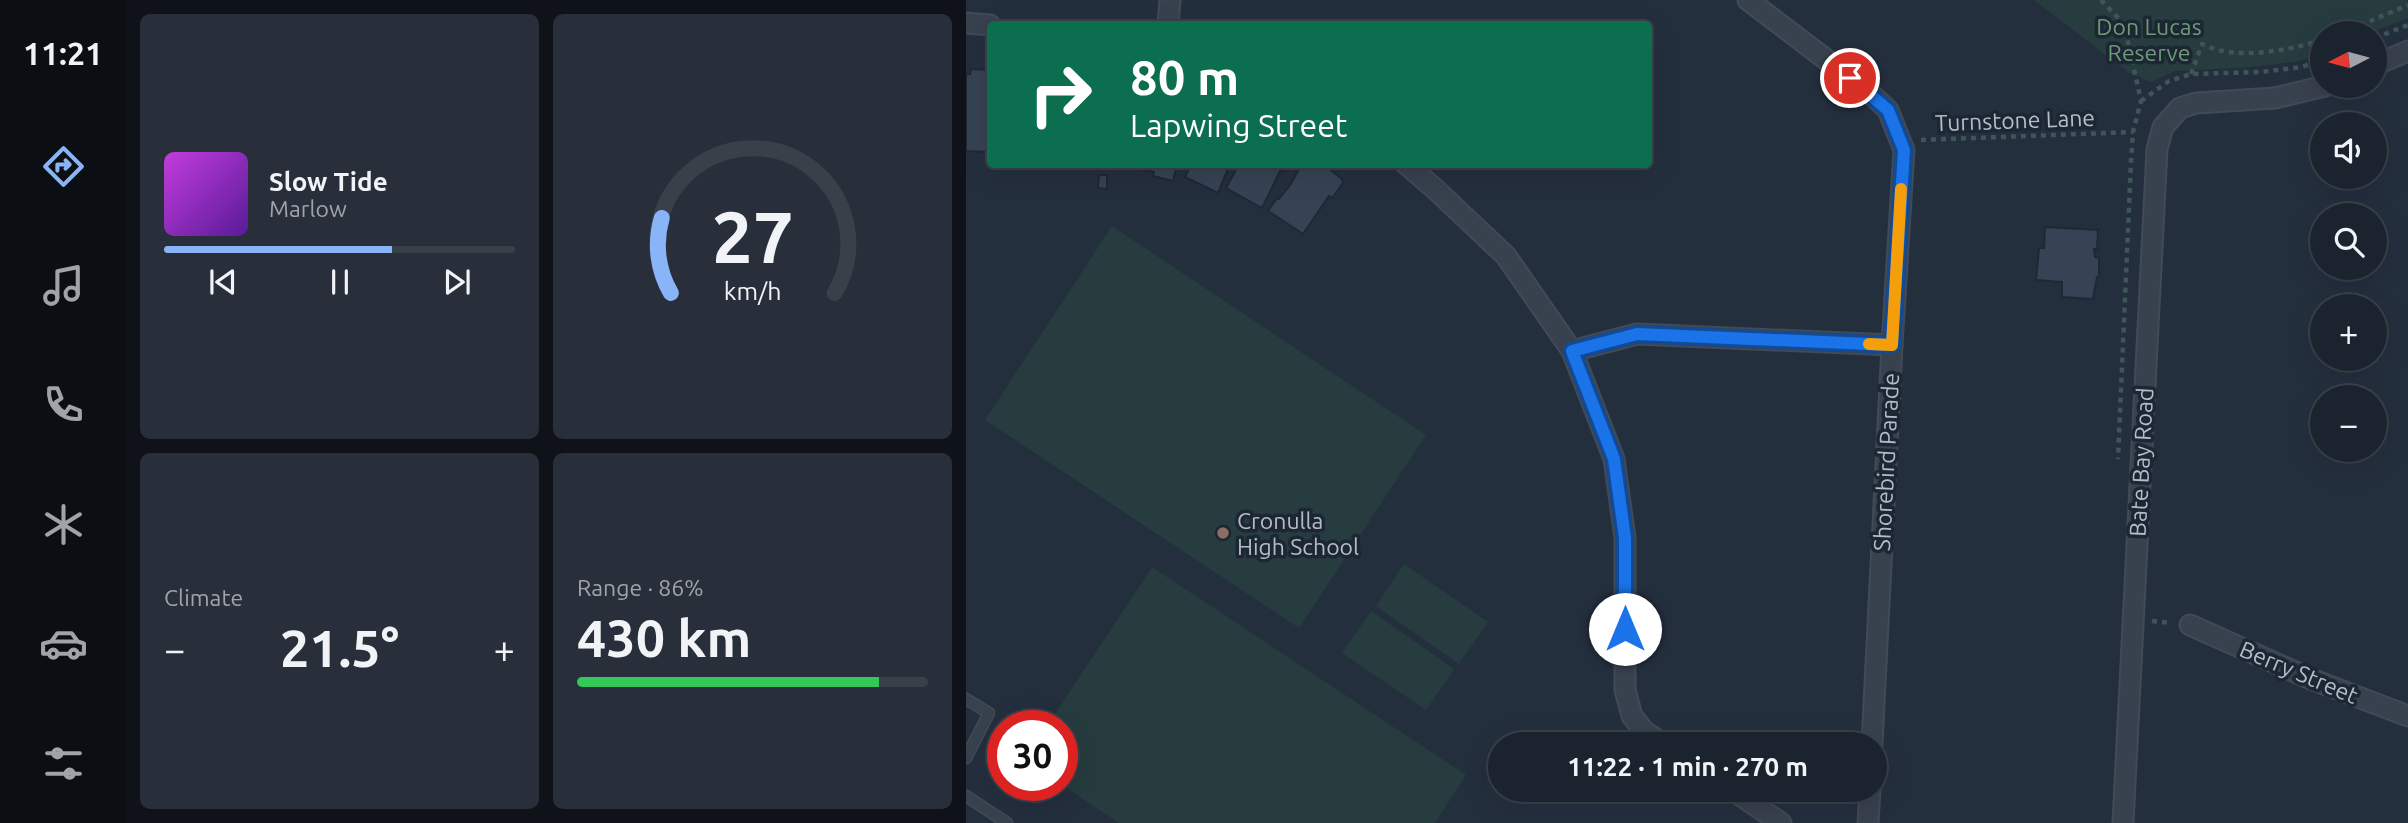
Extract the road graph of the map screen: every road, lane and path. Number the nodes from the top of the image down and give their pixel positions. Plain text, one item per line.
1 (1170, 0) edge
2 (1748, 0) edge
3 (2101, 0) edge
4 (2408, 5) edge
5 (1168, 21) edge
6 (2370, 21) edge
7 (966, 23) edge
8 (987, 25) edge
9 (2408, 25) edge
10 (2387, 33) edge
11 (2310, 43) edge
12 (2408, 51) edge
13 (2387, 60) edge
14 (2310, 64) edge
15 (2191, 75) junction
16 (2310, 90) edge
17 (2133, 132) dead end
18 (1900, 135) junction
19 (1411, 168) edge
20 (1892, 345) junction
21 (1572, 351) junction
22 (2133, 619) junction
23 (2190, 625) joint
24 (966, 699) edge
25 (2408, 716) edge
26 (1645, 732) edge
27 (1873, 732) edge
28 (966, 758) edge
29 (966, 796) edge
30 (1750, 802) edge
31 (1869, 802) edge
32 (1007, 823) edge
33 (1781, 823) edge
34 (1868, 823) edge
35 (2123, 823) edge

1 - 5 street
2 - 18 street, Shorebird Parade
3 - 15 path
4 - 6 path
7 - 8 street
9 - 10 path
11 - 15 path
12 - 13 street
14 - 15 path
16 - 22 street, Bate Bay Road
17 - 18 path, Turnstone Lane
18 - 20 street, Shorebird Parade
19 - 21 street
20 - 21 street
20 - 27 street, Shorebird Parade
21 - 26 street
22 - 23 path
22 - 35 street, Bate Bay Road
23 - 25 street, Berry Street
24 - 28 lane
29 - 32 lane
30 - 33 street
31 - 34 street

